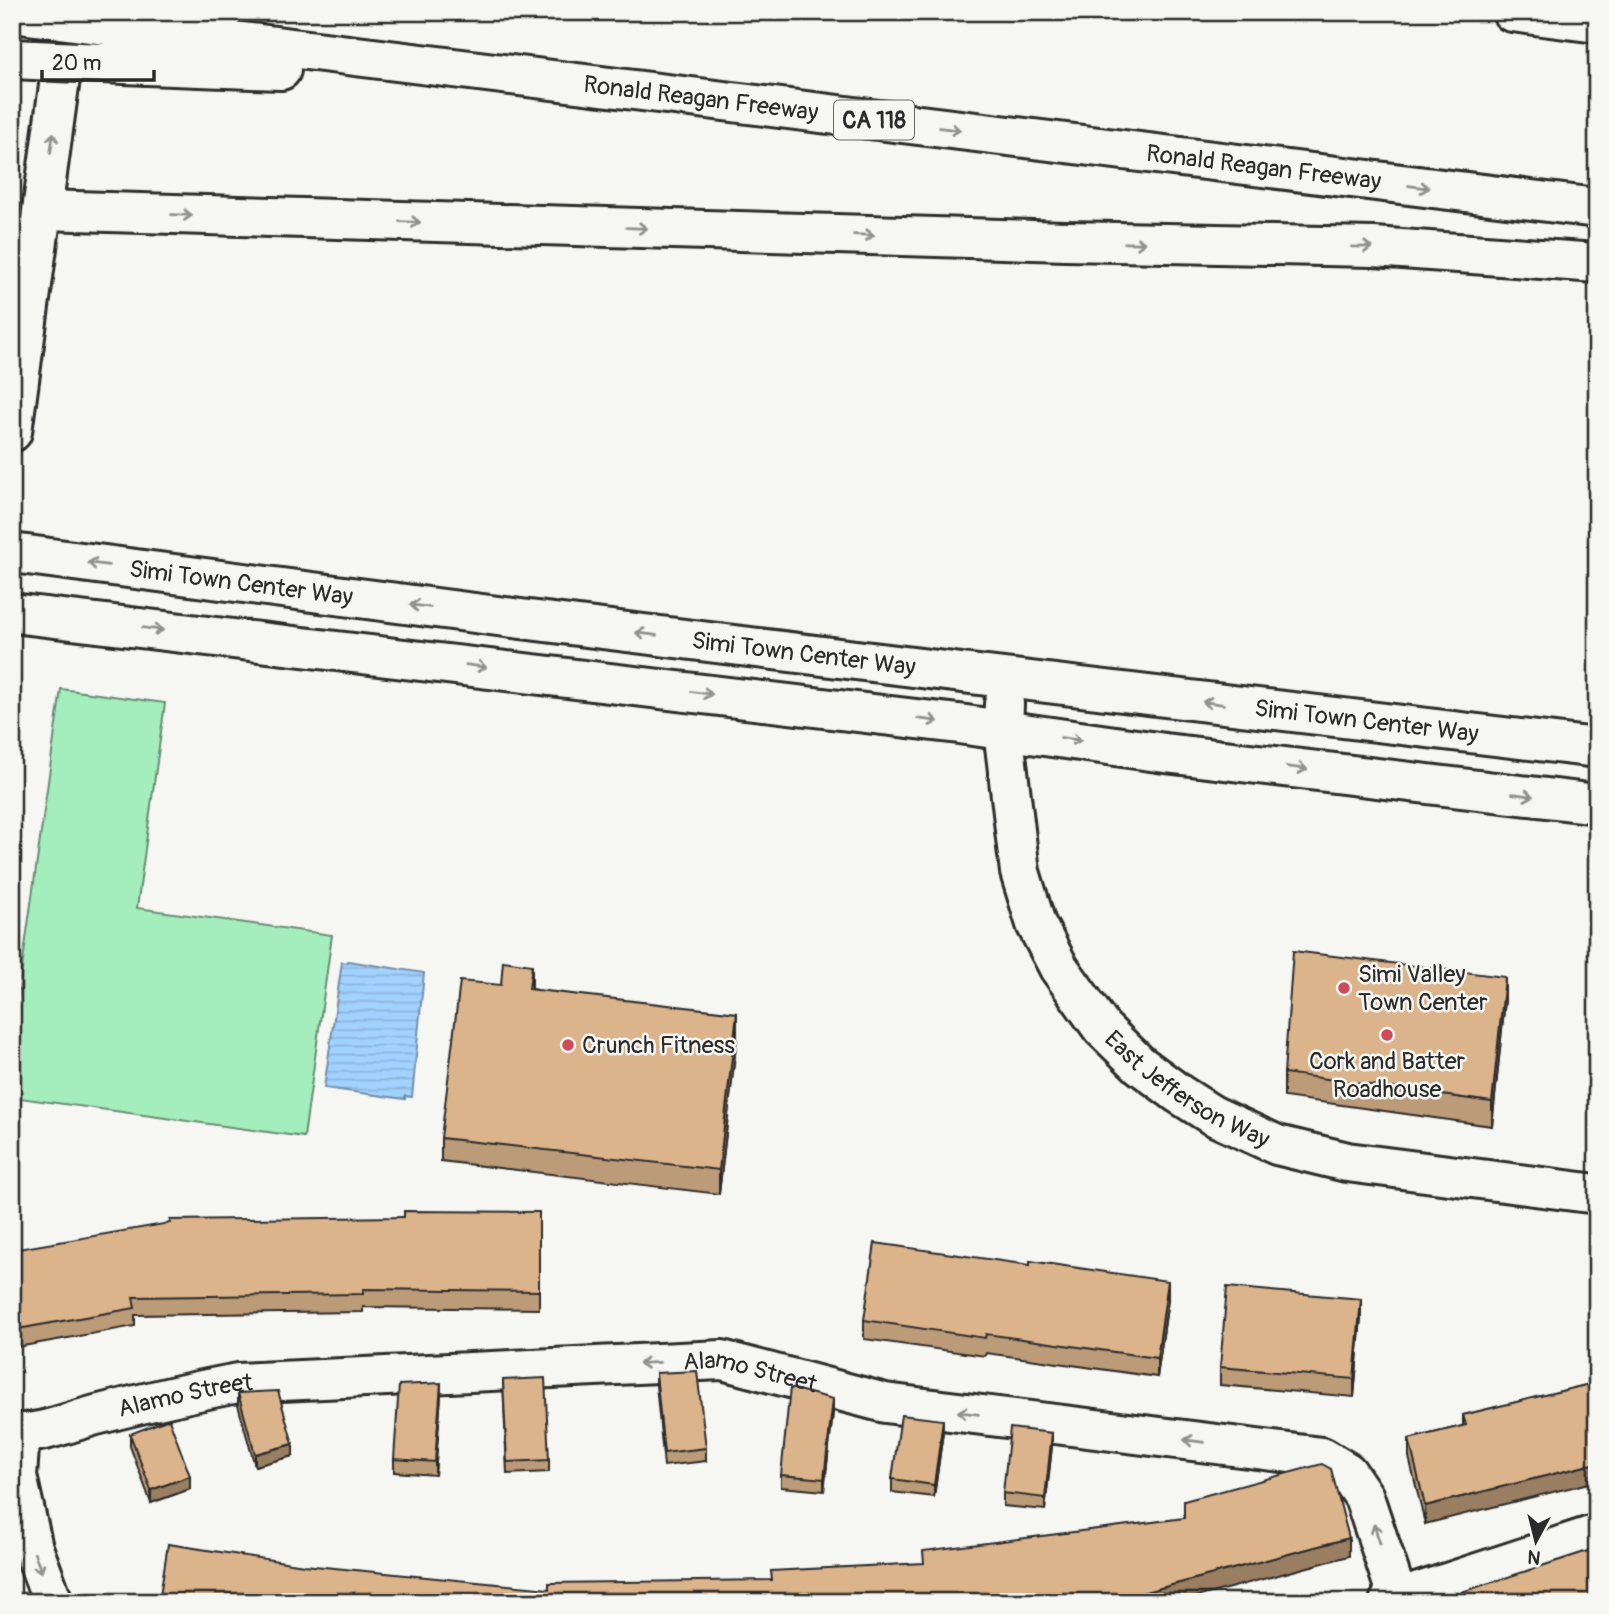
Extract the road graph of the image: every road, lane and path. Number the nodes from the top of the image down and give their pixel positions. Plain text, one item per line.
1 (69, 12) edge
2 (1512, 12) edge
3 (12, 13) edge
4 (1597, 23) edge
5 (149, 48) junction
6 (12, 59) edge
7 (1597, 208) edge
8 (43, 210) junction
9 (1597, 263) edge
10 (12, 432) edge
11 (12, 553) edge
12 (12, 613) edge
13 (1006, 679) junction
14 (1003, 729) junction
15 (1597, 748) edge
16 (1597, 803) edge
17 (1597, 1194) edge
18 (16, 1434) edge
19 (15, 1475) edge
20 (1597, 1534) edge
21 (1394, 1600) edge
22 (53, 1602) edge

8 -> 1 main road
2 - 4 main road
3 - 5 main road, bridge
5 - 6 main road, bridge
5 -> 7 main road, Ronald Reagan Freeway / CA 118
8 -> 9 main road
8 - 10 main road
13 -> 11 main road, Simi Town Center Way
12 -> 14 main road, Simi Town Center Way
13 - 14 main road, East Jefferson Way
15 -> 13 main road, Simi Town Center Way
14 -> 16 main road, Simi Town Center Way
14 - 17 main road, East Jefferson Way
18 - 19 main road
21 -> 18 main road, Alamo Street
19 -> 22 main road
20 - 21 main road

